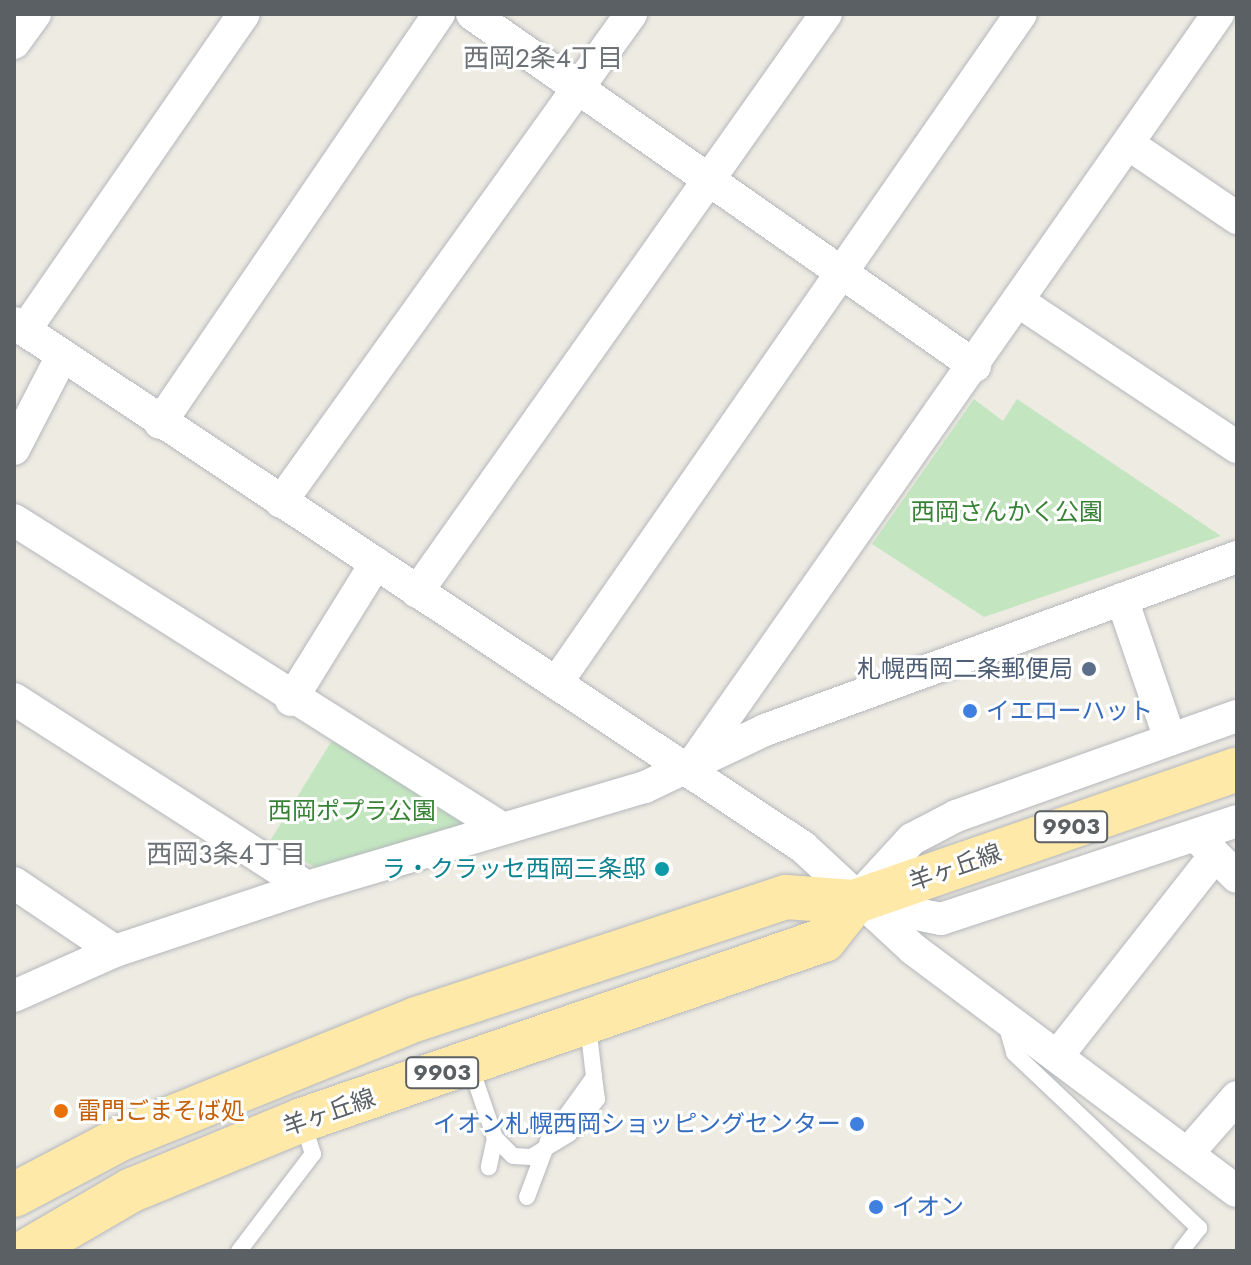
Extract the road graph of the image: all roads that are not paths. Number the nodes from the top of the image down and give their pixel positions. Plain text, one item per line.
1 (35, 14) edge
2 (244, 14) edge
3 (439, 14) edge
4 (472, 14) edge
5 (631, 14) edge
6 (826, 14) edge
7 (1021, 14) edge
8 (1218, 14) edge
9 (14, 43) edge
10 (576, 90) junction
11 (1130, 145) junction
12 (709, 180) junction
13 (1237, 218) edge
14 (840, 275) junction
15 (1021, 303) junction
16 (20, 326) edge
17 (62, 356) junction
18 (975, 366) junction
19 (160, 423) junction
20 (1237, 447) edge
21 (14, 449) edge
22 (281, 502) junction
23 (14, 520) edge
24 (1237, 557) edge
25 (376, 563) junction
26 (417, 592) junction
27 (1122, 599) junction
28 (557, 682) junction
29 (14, 699) edge
30 (291, 700) junction
31 (1237, 716) edge
32 (1170, 739) junction
33 (689, 769) junction
34 (1237, 769) edge
35 (1237, 821) edge
36 (503, 829) junction
37 (1215, 857) edge
38 (14, 883) edge
39 (307, 887) junction
40 (854, 902) junction
41 (115, 951) junction
42 (14, 996) edge
43 (1004, 1014) junction
44 (586, 1019) junction
45 (1058, 1055) junction
46 (469, 1064) junction
47 (1237, 1097) edge
48 (302, 1120) junction
49 (495, 1138) junction
50 (548, 1141) junction
51 (1189, 1152) junction
52 (489, 1167) dead end
53 (1237, 1191) edge
54 (14, 1195) edge
55 (527, 1197) dead end
56 (27, 1251) edge
57 (239, 1251) edge
58 (1181, 1251) edge

1 - 9 street
2 - 16 street
3 - 19 street
4 - 10 street
5 - 10 street
6 - 12 street
7 - 14 street
8 - 11 street
10 - 12 street
10 - 22 street
11 - 13 street
11 - 15 street
12 - 14 street
12 - 26 street
14 - 18 street
14 - 28 street
15 - 18 street
15 - 20 street
16 - 17 street
17 - 19 street
17 - 21 street
18 - 33 street
19 - 22 street
22 - 25 street
23 - 30 street
24 - 27 street
25 - 26 street
25 - 30 street
26 - 28 street
27 - 32 street
27 - 33 street
28 - 33 street
29 - 39 street
30 - 36 street
31 - 32 street
32 - 40 street
33 - 36 street
33 - 40 street
34 - 40 main road, 羊ヶ丘線 / 9903
35 - 37 street
36 - 39 street
37 - 40 street
37 - 45 street
38 - 41 street
39 - 41 street
40 - 43 street
40 - 44 main road, 羊ヶ丘線 / 9903
40 - 54 main road, 羊ヶ丘線 / 9903
41 - 42 street
43 - 45 street
43 - 58 lane
44 - 46 main road, 羊ヶ丘線 / 9903
44 - 50 lane
45 - 51 street
46 - 48 main road, 羊ヶ丘線 / 9903
46 - 49 lane
47 - 51 street
48 - 56 main road, 羊ヶ丘線 / 9903
48 - 57 lane
49 - 50 lane
49 - 52 lane
50 - 55 lane
51 - 53 street

